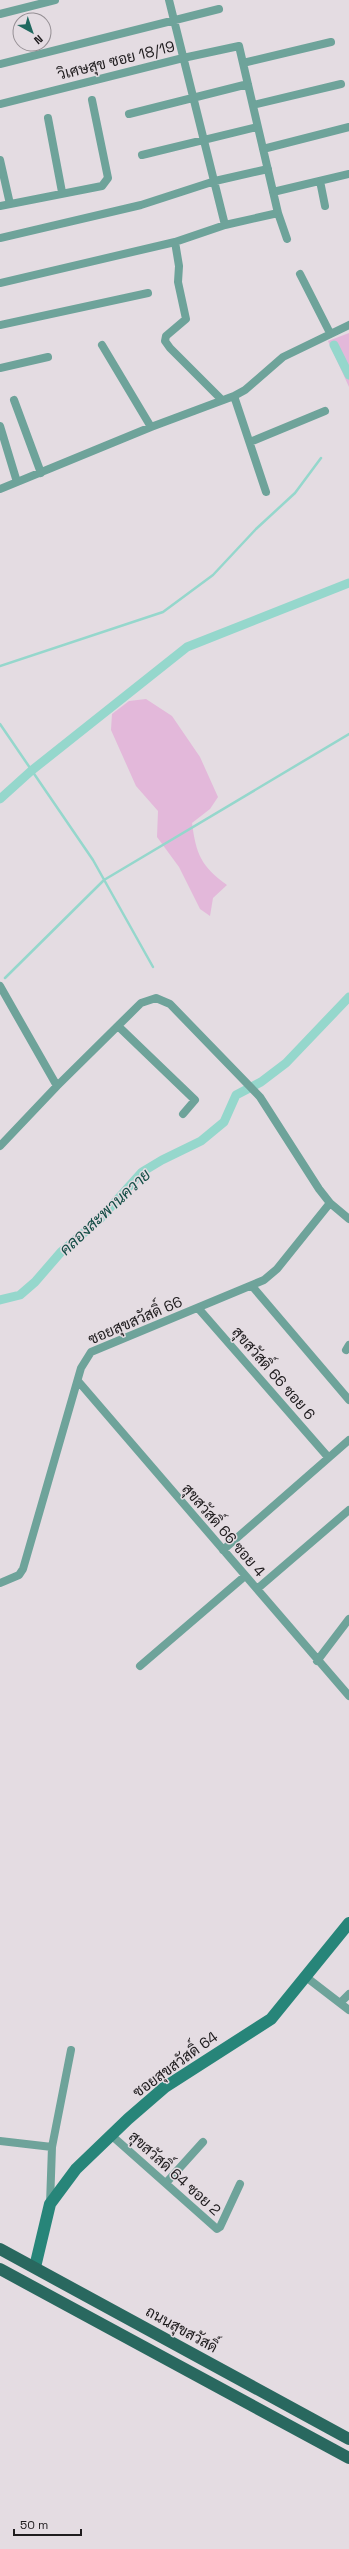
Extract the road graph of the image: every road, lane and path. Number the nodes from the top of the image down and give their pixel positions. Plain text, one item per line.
1 (56, 0) edge
2 (169, 0) edge
3 (219, 9) dead end
4 (0, 14) edge
5 (174, 21) junction
6 (331, 42) dead end
7 (183, 58) junction
8 (243, 63) junction
9 (0, 64) edge
10 (248, 84) junction
11 (341, 84) dead end
12 (195, 98) junction
13 (92, 100) dead end
14 (0, 104) edge
15 (253, 105) junction
16 (129, 114) dead end
17 (48, 118) dead end
18 (257, 127) junction
19 (349, 127) edge
20 (205, 140) junction
21 (263, 149) junction
22 (142, 155) dead end
23 (0, 160) edge
24 (268, 169) junction
25 (349, 174) edge
26 (215, 181) junction
27 (320, 181) junction
28 (62, 192) junction
29 (273, 192) junction
30 (10, 204) junction
31 (0, 206) edge
32 (325, 206) dead end
33 (278, 213) junction
34 (225, 225) junction
35 (0, 238) edge
36 (287, 239) dead end
37 (175, 242) junction
38 (300, 274) dead end
39 (0, 283) edge
40 (148, 293) dead end
41 (0, 325) edge
42 (349, 325) edge
43 (330, 333) junction
44 (102, 345) dead end
45 (48, 357) dead end
46 (0, 368) edge
47 (234, 396) junction
48 (221, 399) junction
49 (14, 400) dead end
50 (325, 411) dead end
51 (0, 426) edge
52 (151, 426) junction
53 (250, 442) junction
54 (41, 473) junction
55 (18, 482) junction
56 (0, 489) edge
57 (266, 492) dead end
58 (0, 986) edge
59 (118, 1026) junction
60 (57, 1086) junction
61 (184, 1114) dead end
62 (0, 1146) edge
63 (330, 1203) junction
64 (349, 1219) edge
65 (252, 1286) junction
66 (198, 1308) junction
67 (78, 1381) junction
68 (349, 1400) edge
69 (349, 1440) edge
70 (328, 1457) junction
71 (349, 1510) edge
72 (223, 1550) junction
73 (245, 1576) junction
74 (0, 1583) edge
75 (257, 1590) junction
76 (349, 1619) edge
77 (317, 1661) junction
78 (140, 1666) dead end
79 (349, 1696) edge
80 (349, 1923) edge
81 (306, 1977) junction
82 (349, 1994) edge
83 (340, 2003) junction
84 (349, 2010) edge
85 (71, 2050) dead end
86 (111, 2135) junction
87 (0, 2141) edge
88 (204, 2142) dead end
89 (52, 2147) junction
90 (166, 2183) junction
91 (240, 2184) dead end
92 (50, 2204) junction
93 (0, 2248) edge
94 (35, 2267) junction
95 (0, 2269) edge
96 (349, 2439) edge
97 (349, 2458) edge

1 - 4 street
2 - 5 street
3 - 5 street
5 - 7 street
5 - 9 street
6 - 8 street
7 - 8 street, วิเศษสุข ซอย 18/19
7 - 12 street
7 - 14 street, วิเศษสุข ซอย 18/19
8 - 10 street
10 - 12 street
10 - 15 street
11 - 15 street
12 - 16 street
12 - 20 street
13 - 28 street
15 - 18 street
17 - 28 street
18 - 20 street
18 - 21 street
19 - 21 street
20 - 22 street
20 - 26 street
21 - 24 street
23 - 30 street
24 - 26 street
24 - 29 street
25 - 27 street
26 - 34 street
26 - 35 street
27 - 29 street
27 - 32 street
28 - 30 street
29 - 33 street
30 - 31 street
33 - 34 street
33 - 36 street
34 - 37 street
37 - 39 street
37 - 48 street
38 - 43 street
40 - 41 street
42 - 43 street
43 - 47 street
44 - 52 street
45 - 46 street
47 - 48 street
47 - 53 street
48 - 52 street
49 - 54 street
50 - 53 street
51 - 55 street
52 - 54 street
53 - 57 street
54 - 55 street
55 - 56 street
58 - 60 street
59 - 60 street
59 - 61 street
59 - 63 street
60 - 62 street
63 - 64 street
63 - 65 street, ซอยสุขสวัสดิ์ 66
65 - 66 street, ซอยสุขสวัสดิ์ 66
65 - 68 street
66 - 67 street, ซอยสุขสวัสดิ์ 66
66 - 70 street, สุขสวัสดิ์ 66 ซอย 6
67 - 72 street, สุขสวัสดิ์ 66 ซอย 4
67 - 74 street, ซอยสุขสวัสดิ์ 66
69 - 70 street
70 - 72 street
71 - 75 street
72 - 73 street, สุขสวัสดิ์ 66 ซอย 4
73 - 75 street, สุขสวัสดิ์ 66 ซอย 4
73 - 78 street
75 - 77 street, สุขสวัสดิ์ 66 ซอย 4
76 - 77 street
77 - 79 street, สุขสวัสดิ์ 66 ซอย 4
80 - 81 street, ซอยสุขสวัสดิ์ 64
81 - 83 street
81 - 86 street, ซอยสุขสวัสดิ์ 64
82 - 83 street
83 - 84 street
85 - 89 street
86 - 90 street, สุขสวัสดิ์ 64 ซอย 2
86 - 92 street, ซอยสุขสวัสดิ์ 64
87 - 89 street
88 - 90 street
89 - 92 street
90 - 91 street, สุขสวัสดิ์ 64 ซอย 2
92 - 94 street, ซอยสุขสวัสดิ์ 64
93 - 94 main road, ถนนสุขสวัสดิ์
94 - 96 main road, ถนนสุขสวัสดิ์
95 - 97 main road

